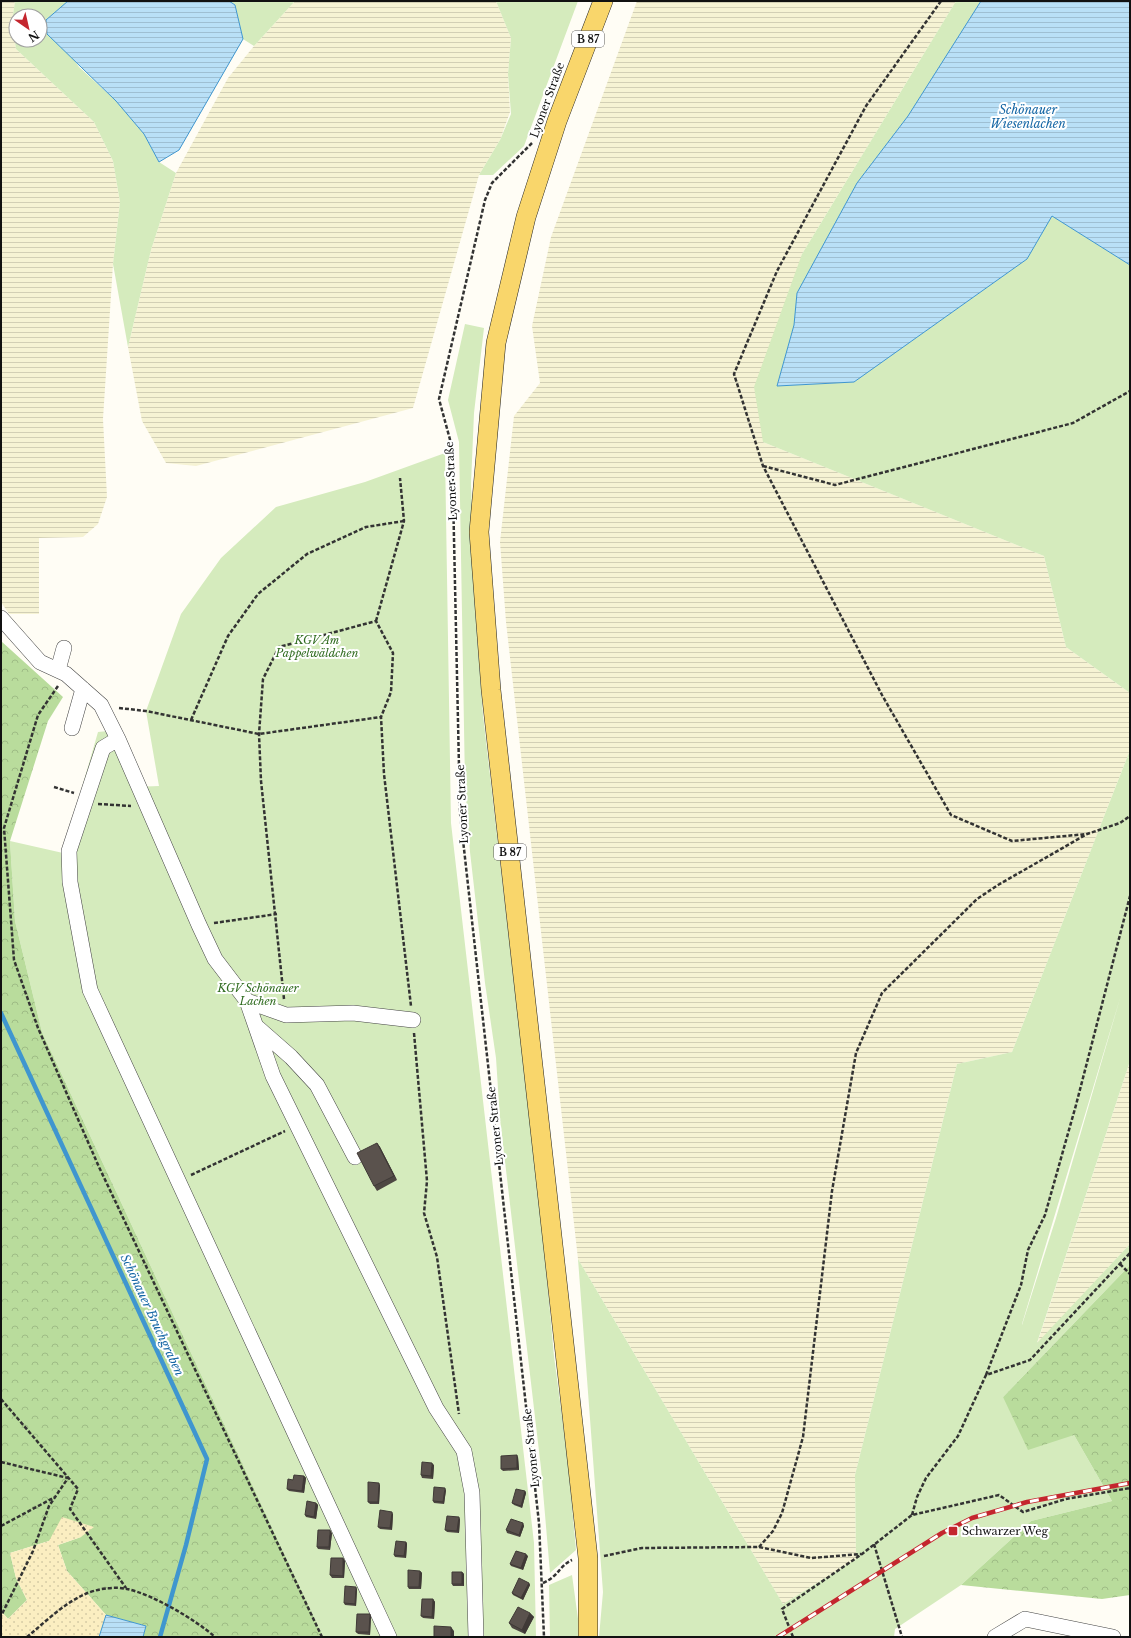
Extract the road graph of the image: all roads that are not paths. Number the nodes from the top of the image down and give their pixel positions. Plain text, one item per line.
1 (603, 1) edge
2 (1, 618) edge
3 (64, 648) dead end
4 (62, 672) junction
5 (83, 689) junction
6 (72, 728) dead end
7 (118, 739) junction
8 (247, 1001) junction
9 (413, 1020) road end
10 (257, 1027) junction
11 (355, 1157) dead end
12 (389, 1637) edge
13 (476, 1637) edge
14 (588, 1637) edge
15 (995, 1637) edge
16 (1113, 1637) edge

1 - 14 main road, Lyoner Straße / B 87
2 - 4 lane
3 - 4 lane
4 - 5 lane
5 - 6 lane
5 - 7 lane
7 - 8 lane
7 - 12 lane
8 - 9 lane
8 - 10 lane
10 - 11 lane
10 - 13 lane
15 - 16 lane

